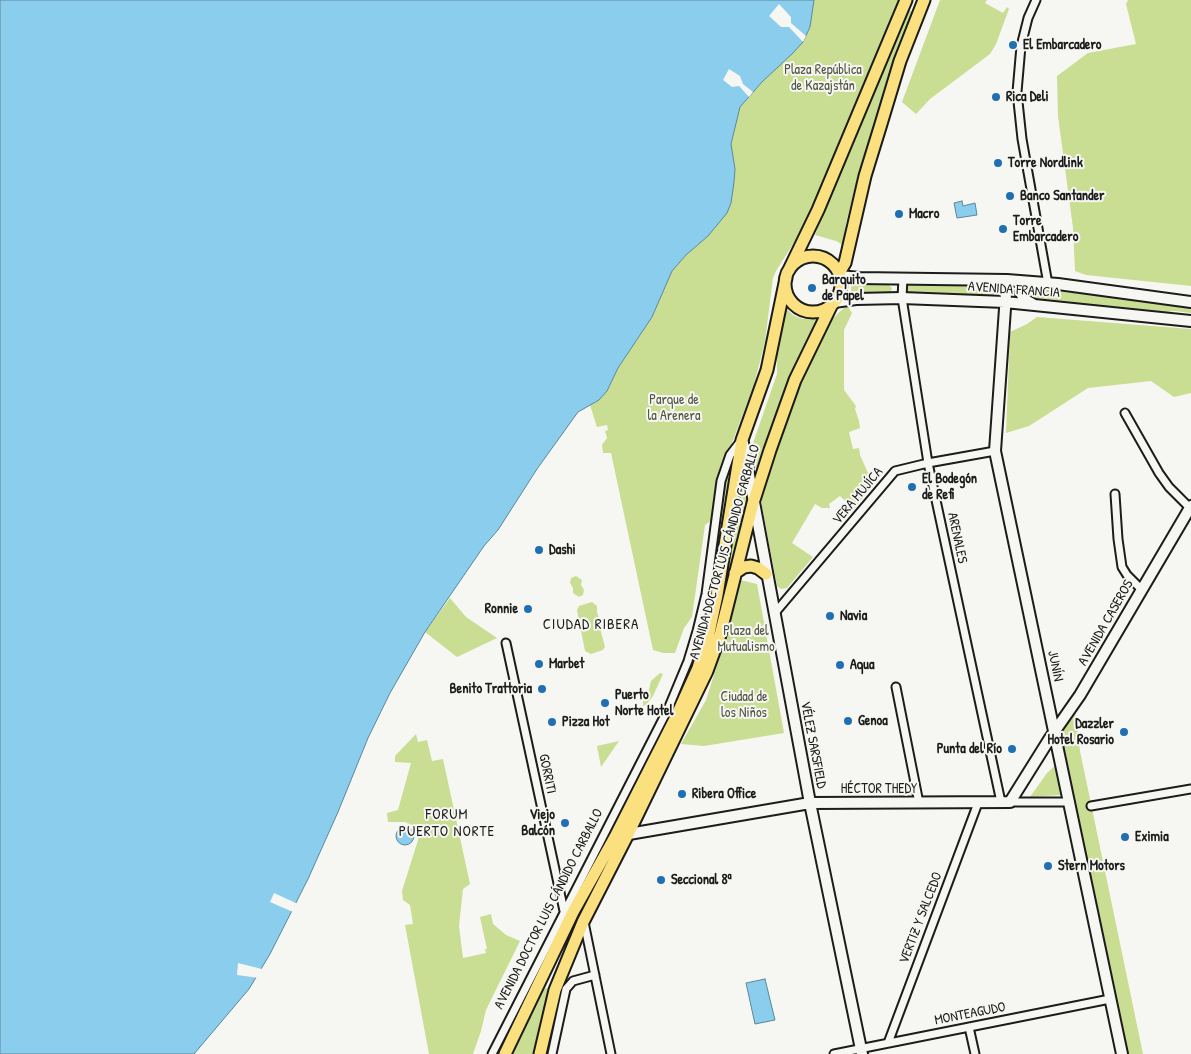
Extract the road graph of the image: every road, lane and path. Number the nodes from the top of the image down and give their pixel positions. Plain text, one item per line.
1 (906, 0) edge
2 (924, 0) edge
3 (1036, 0) edge
4 (788, 274) junction
5 (839, 275) junction
6 (903, 278) junction
7 (1007, 280) junction
8 (1035, 283) junction
9 (1048, 284) junction
10 (902, 298) junction
11 (1005, 302) junction
12 (1191, 302) edge
13 (833, 303) junction
14 (1034, 305) junction
15 (1191, 321) edge
16 (1125, 413) dead end
17 (742, 440) junction
18 (995, 451) junction
19 (928, 462) junction
20 (1115, 494) dead end
21 (753, 503) junction
22 (1190, 507) edge
23 (735, 574) junction
24 (766, 574) junction
25 (1142, 590) junction
26 (774, 614) junction
27 (506, 643) dead end
28 (896, 687) dead end
29 (1053, 734) junction
30 (1191, 789) edge
31 (1005, 802) junction
32 (1070, 802) junction
33 (810, 803) junction
34 (919, 803) junction
35 (978, 803) junction
36 (1091, 806) dead end
37 (628, 834) junction
38 (615, 837) junction
39 (601, 840) junction
40 (564, 911) junction
41 (584, 922) junction
42 (595, 975) junction
43 (1110, 998) junction
44 (969, 1027) junction
45 (888, 1043) junction
46 (861, 1051) edge
47 (492, 1054) edge
48 (505, 1054) edge
49 (540, 1054) edge
50 (552, 1054) edge
51 (611, 1054) edge
52 (834, 1054) edge
53 (975, 1054) edge
54 (1122, 1054) edge

1 - 4 main road, AVENIDA DOCTOR LUIS CÁNDIDO CARBALLO
2 - 5 main road
3 - 9 street
4 - 5 main road
4 - 13 main road
4 - 17 main road, AVENIDA DOCTOR LUIS CÁNDIDO CARBALLO
5 - 6 main road, AVENIDA FRANCIA
5 - 13 main road
6 - 7 main road, AVENIDA FRANCIA
6 - 10 street, ARENALES
7 - 8 main road, AVENIDA FRANCIA
7 - 11 main road, JUNÍN
8 - 9 main road, AVENIDA FRANCIA
8 - 14 main road
9 - 12 main road, AVENIDA FRANCIA
10 - 11 main road, AVENIDA FRANCIA
10 - 13 main road, AVENIDA FRANCIA
10 - 19 street, ARENALES
11 - 14 main road, AVENIDA FRANCIA
11 - 18 main road, JUNÍN
13 - 21 main road, AVENIDA DOCTOR LUIS CÁNDIDO CARBALLO
14 - 15 main road, AVENIDA FRANCIA
16 - 22 street
17 - 21 main road, VÉLEZ SARSFIELD
17 - 38 main road, AVENIDA DOCTOR LUIS CÁNDIDO CARBALLO
17 - 39 street, AVENIDA DOCTOR LUIS CÁNDIDO CARBALLO
18 - 19 street, VERA MUJÍCA
18 - 29 main road, JUNÍN
19 - 26 street, VERA MUJÍCA
19 - 31 street, ARENALES
20 - 25 street
21 - 23 main road, AVENIDA DOCTOR LUIS CÁNDIDO CARBALLO
21 - 24 main road, VÉLEZ SARSFIELD
22 - 25 main road, AVENIDA CASEROS
23 - 24 main road
23 - 37 main road, AVENIDA DOCTOR LUIS CÁNDIDO CARBALLO
24 - 26 main road, VÉLEZ SARSFIELD
25 - 29 main road, AVENIDA CASEROS
26 - 33 main road, VÉLEZ SARSFIELD
27 - 40 street, GORRITI
28 - 34 street
29 - 31 main road, AVENIDA CASEROS
29 - 32 main road, JUNÍN
30 - 36 street
31 - 32 street, HÉCTOR THEDY
31 - 35 main road, HÉCTOR THEDY
32 - 43 main road, JUNÍN
33 - 34 main road, HÉCTOR THEDY
33 - 37 main road, HÉCTOR THEDY
33 - 46 main road, VÉLEZ SARSFIELD
34 - 35 main road, HÉCTOR THEDY
35 - 45 street, VERTIZ Y SALCEDO
37 - 38 main road, HÉCTOR THEDY
37 - 41 main road, AVENIDA DOCTOR LUIS CÁNDIDO CARBALLO
38 - 39 street, HÉCTOR THEDY
38 - 48 main road, AVENIDA DOCTOR LUIS CÁNDIDO CARBALLO
39 - 40 street, AVENIDA DOCTOR LUIS CÁNDIDO CARBALLO
40 - 47 street, AVENIDA DOCTOR LUIS CÁNDIDO CARBALLO
41 - 42 street
41 - 49 main road, AVENIDA DOCTOR LUIS CÁNDIDO CARBALLO
42 - 50 street
42 - 51 street
43 - 44 street, MONTEAGUDO
43 - 54 main road, JUNÍN
44 - 45 street, MONTEAGUDO
44 - 53 street
45 - 46 street, MONTEAGUDO
46 - 52 street, MONTEAGUDO

